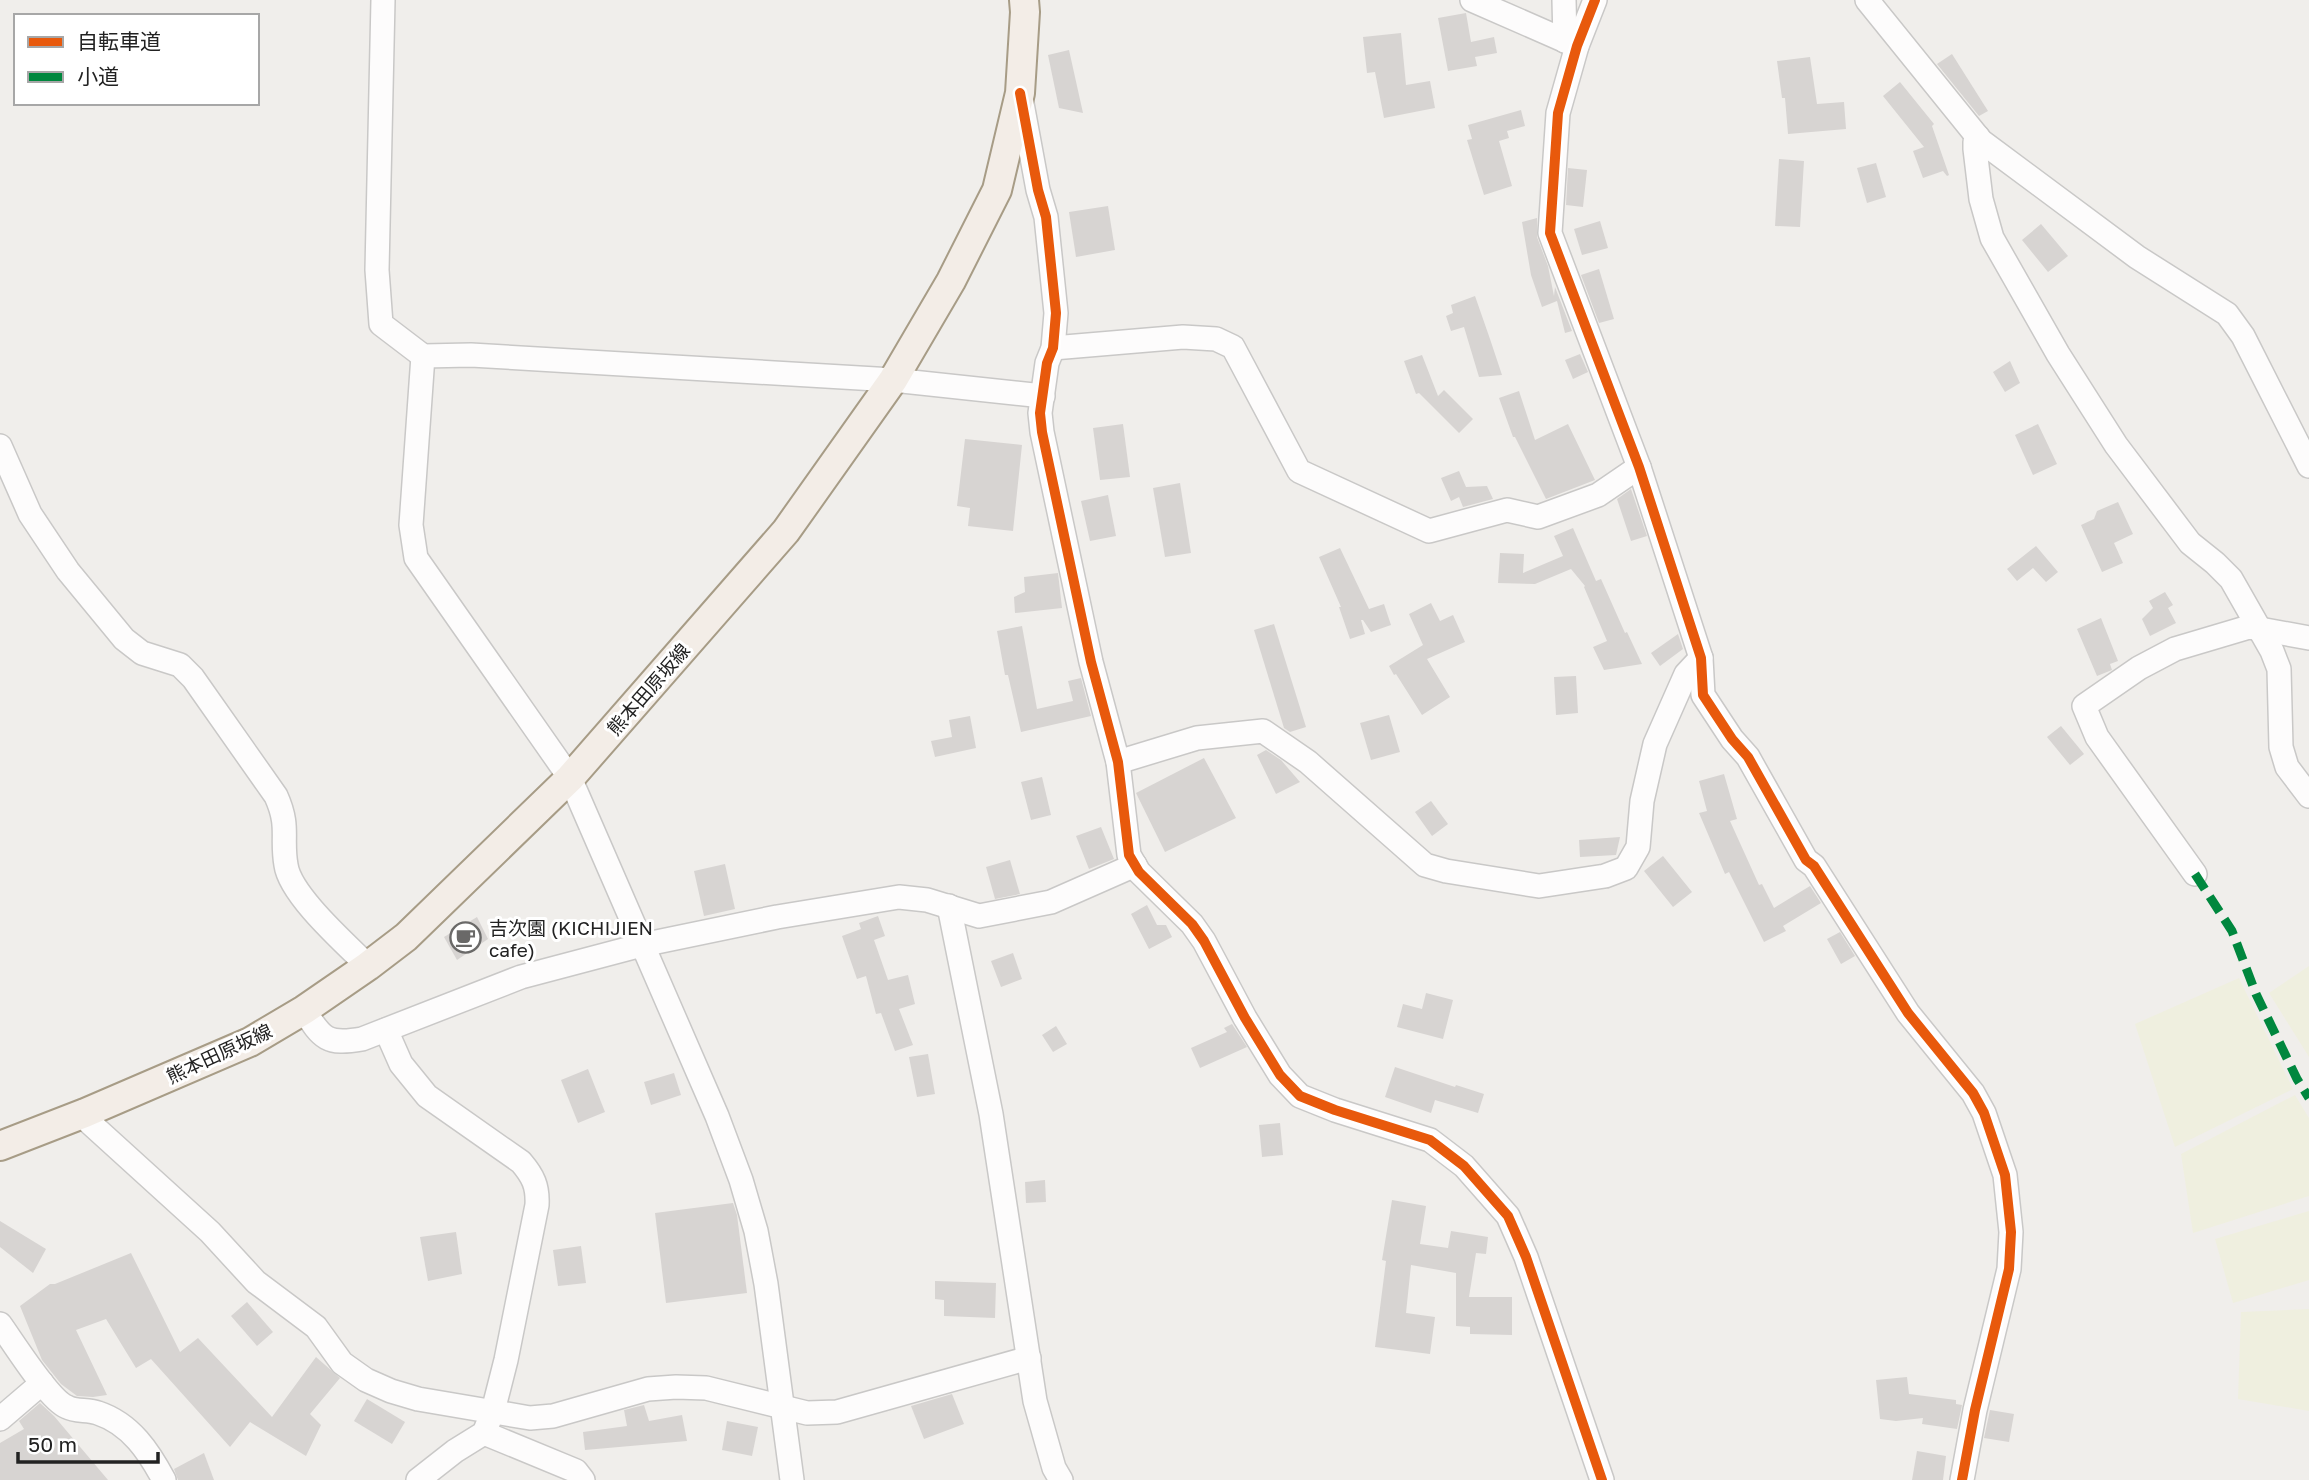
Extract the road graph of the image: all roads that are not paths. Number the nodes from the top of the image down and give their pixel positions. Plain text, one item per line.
1 (383, 0) edge
2 (1024, 0) edge
3 (1472, 0) edge
4 (1563, 0) edge
5 (1595, 0) edge
6 (1867, 0) edge
7 (1571, 43) junction
8 (1020, 93) junction
9 (1978, 137) junction
10 (1053, 348) junction
11 (423, 356) junction
12 (893, 380) junction
13 (1043, 396) junction
14 (0, 446) edge
15 (2309, 466) edge
16 (1639, 467) junction
17 (2259, 628) junction
18 (2309, 638) edge
19 (1701, 658) junction
20 (1118, 762) junction
21 (570, 778) junction
22 (2309, 796) edge
23 (1135, 865) junction
24 (2195, 874) dead end
25 (949, 906) junction
26 (642, 945) junction
27 (368, 966) junction
28 (304, 1010) junction
29 (386, 1030) junction
30 (85, 1113) junction
31 (0, 1146) edge
32 (0, 1324) edge
33 (1029, 1358) junction
34 (42, 1383) junction
35 (784, 1409) junction
36 (493, 1411) junction
37 (0, 1419) edge
38 (484, 1433) junction
39 (164, 1480) edge
40 (418, 1480) edge
41 (583, 1480) edge
42 (792, 1480) edge
43 (1061, 1480) edge
44 (1602, 1480) edge
45 (1962, 1480) edge

1 - 11 street
2 - 8 main road, 熊本田原坂線
3 - 7 street
4 - 7 street
5 - 7 street
6 - 9 street
7 - 16 street
8 - 10 street
8 - 12 main road, 熊本田原坂線
9 - 15 street
9 - 17 street
10 - 13 street
10 - 16 street
11 - 12 street
11 - 21 street
12 - 13 street
12 - 21 main road, 熊本田原坂線
13 - 20 street
14 - 27 street
16 - 19 street
17 - 18 street
17 - 22 street
17 - 24 street
19 - 20 street
19 - 45 street
20 - 23 street
21 - 26 street
21 - 27 main road, 熊本田原坂線
23 - 25 street
23 - 44 street
25 - 26 street
25 - 33 street
26 - 29 street
26 - 35 street
27 - 28 main road, 熊本田原坂線
28 - 29 street
28 - 30 main road, 熊本田原坂線
29 - 36 street
30 - 31 main road, 熊本田原坂線
30 - 36 street
32 - 34 street
33 - 35 street
33 - 43 street
34 - 37 street
34 - 39 street
35 - 36 street
35 - 42 street
36 - 38 street
38 - 40 street
38 - 41 street

